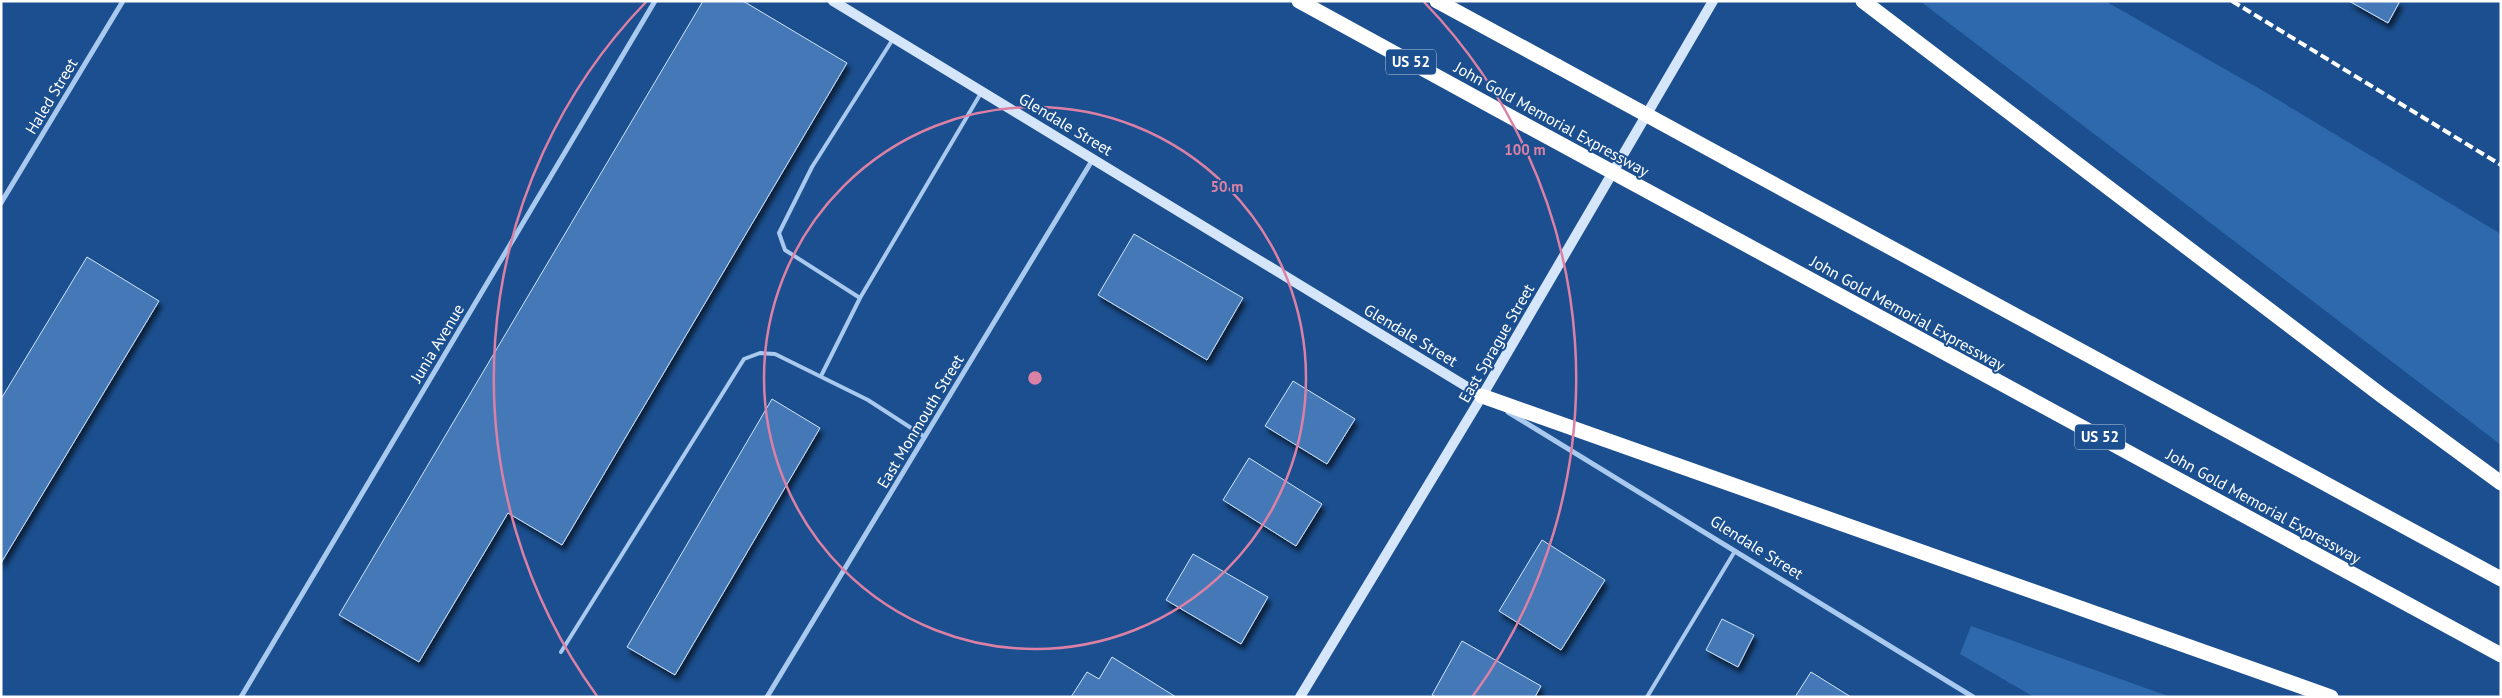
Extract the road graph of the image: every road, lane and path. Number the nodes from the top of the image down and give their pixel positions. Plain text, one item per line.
1 (123, 1) edge
2 (655, 1) edge
3 (833, 1) edge
4 (1299, 1) edge
5 (1437, 1) edge
6 (1713, 1) edge
7 (1863, 1) edge
8 (893, 38) junction
9 (982, 91) junction
10 (1093, 158) junction
11 (1, 203) edge
12 (860, 298) junction
13 (821, 376) junction
14 (1482, 396) junction
15 (925, 437) junction
16 (2501, 483) edge
17 (1735, 551) junction
18 (2501, 579) edge
19 (561, 652) dead end
20 (2501, 655) edge
21 (241, 697) edge
22 (767, 697) edge
23 (1300, 697) edge
24 (1647, 697) edge
25 (1972, 697) edge
26 (2331, 697) edge

1 - 11 street, Haled Street
2 - 21 street, Junia Avenue
3 - 8 main road, Glendale Street
4 - 20 highway, John Gold Memorial Expressway / US 52, bridge
5 - 18 highway, bridge
6 - 14 main road, East Sprague Street
7 - 16 highway
8 - 9 main road, Glendale Street
8 - 12 lane
9 - 10 main road, Glendale Street
9 - 12 lane
10 - 14 main road, Glendale Street
10 - 15 street, East Monmouth Street
12 - 13 lane
13 - 15 lane
13 - 19 lane
14 - 17 street, Glendale Street
14 - 23 main road, East Sprague Street
14 - 26 highway
15 - 22 street, East Monmouth Street
17 - 24 lane
17 - 25 street, Glendale Street

